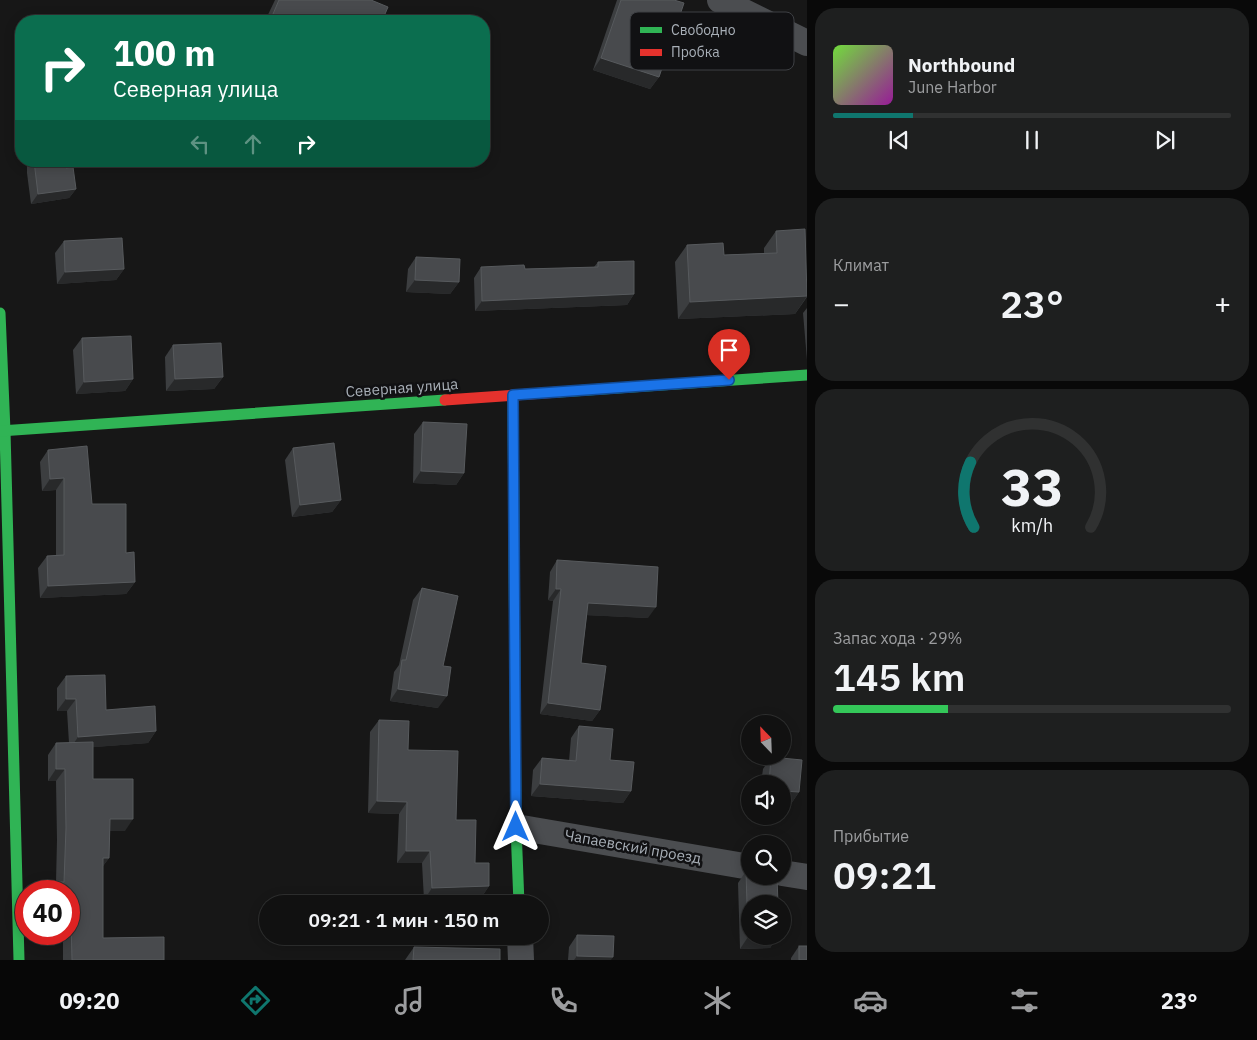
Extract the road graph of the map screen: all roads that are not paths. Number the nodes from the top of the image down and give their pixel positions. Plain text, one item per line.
1 (720, 0) edge
2 (744, 12) edge
3 (794, 37) edge
4 (807, 43) edge
5 (0, 313) edge
6 (807, 375) edge
7 (513, 395) junction
8 (3, 431) edge
9 (516, 827) junction
10 (741, 866) edge
11 (791, 874) edge
12 (807, 877) edge
13 (519, 895) edge
14 (520, 945) edge
15 (19, 960) edge
16 (521, 960) edge

1 - 2 street
3 - 4 street
5 - 8 street
6 - 7 street, Северная улица
7 - 8 street, Северная улица
7 - 9 street
8 - 15 street
9 - 10 street, Чапаевский проезд
9 - 13 street
11 - 12 street
14 - 16 street

